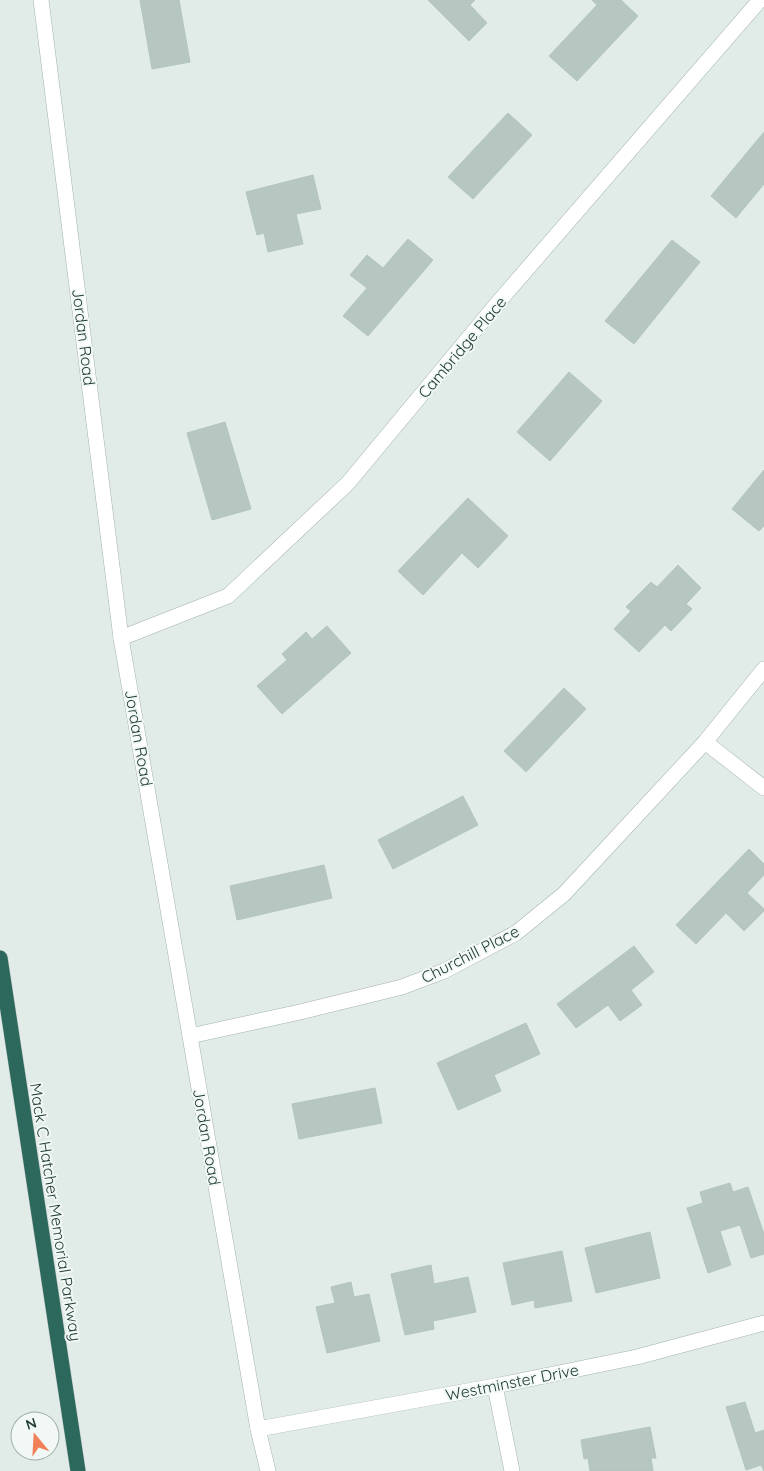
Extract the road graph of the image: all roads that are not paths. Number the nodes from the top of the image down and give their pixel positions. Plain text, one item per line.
1 (41, 0) edge
2 (760, 0) edge
3 (122, 638) junction
4 (764, 669) edge
5 (705, 742) junction
6 (764, 788) edge
7 (0, 958) edge
8 (190, 1036) junction
9 (764, 1322) edge
10 (495, 1386) junction
11 (258, 1429) junction
12 (78, 1471) edge
13 (268, 1471) edge
14 (512, 1471) edge

1 - 3 street, Jordan Road
2 - 3 street, Cambridge Place
3 - 8 street, Jordan Road
4 - 5 street, Churchill Place
5 - 6 street
5 - 8 street, Churchill Place
7 - 12 highway, Mack C Hatcher Memorial Parkway
8 - 11 street, Jordan Road
9 - 10 street, Westminster Drive
10 - 11 street, Westminster Drive
10 - 14 street
11 - 13 street, Jordan Road

